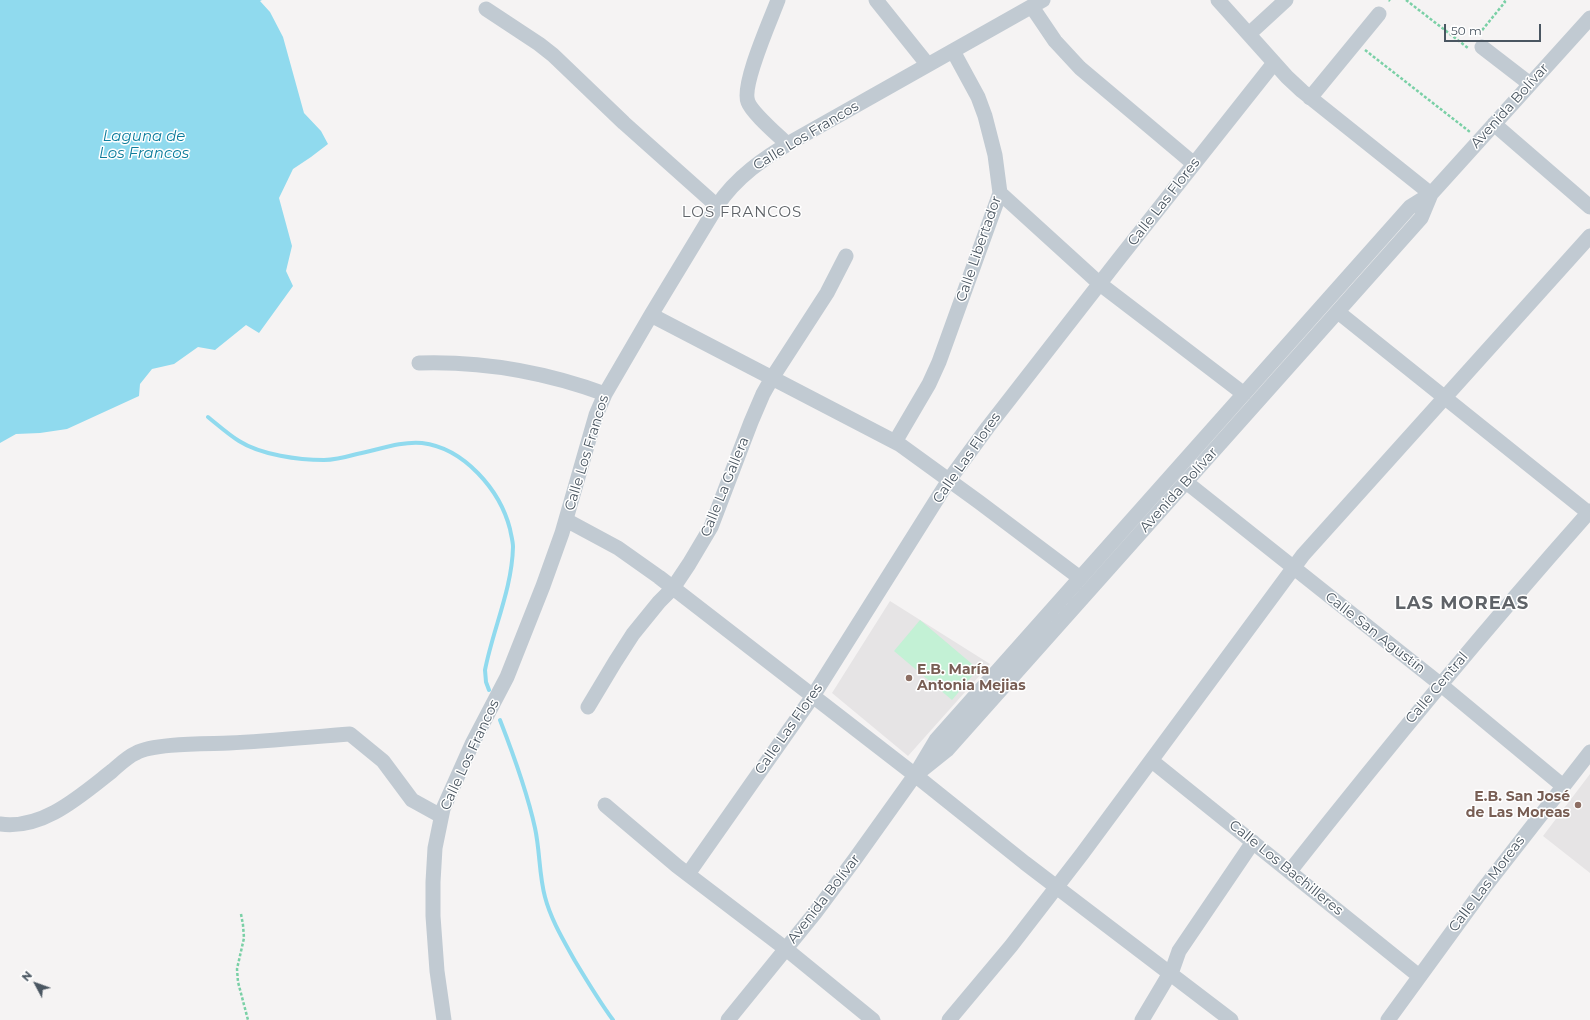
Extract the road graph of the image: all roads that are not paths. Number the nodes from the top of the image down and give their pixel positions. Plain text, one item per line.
1 (778, 0) edge
2 (876, 0) edge
3 (1218, 0) edge
4 (1286, 0) edge
5 (1037, 3) edge
6 (486, 8) dead end
7 (1379, 14) dead end
8 (1590, 18) edge
9 (1249, 34) junction
10 (1477, 42) road end
11 (953, 51) junction
12 (1274, 63) junction
13 (928, 65) junction
14 (1530, 84) junction
15 (1310, 98) junction
16 (1494, 124) junction
17 (787, 144) junction
18 (1194, 164) junction
19 (1000, 193) junction
20 (1431, 194) junction
21 (717, 206) junction
22 (1590, 207) edge
23 (1590, 236) edge
24 (846, 256) dead end
25 (1100, 284) junction
26 (1338, 312) junction
27 (650, 315) junction
28 (419, 363) dead end
29 (772, 378) junction
30 (605, 394) junction
31 (1244, 394) junction
32 (1444, 397) junction
33 (895, 442) junction
34 (950, 480) junction
35 (1186, 482) junction
36 (1590, 513) edge
37 (566, 520) junction
38 (1293, 568) junction
39 (1080, 578) junction
40 (672, 588) junction
41 (1440, 684) junction
42 (813, 696) junction
43 (588, 707) dead end
44 (1590, 752) edge
45 (1152, 761) junction
46 (915, 775) junction
47 (1563, 786) junction
48 (605, 805) dead end
49 (441, 816) junction
50 (0, 824) edge
51 (1253, 842) junction
52 (1290, 871) junction
53 (688, 874) junction
54 (1056, 887) junction
55 (786, 949) junction
56 (1170, 974) junction
57 (1420, 976) junction
58 (444, 1020) edge
59 (728, 1020) edge
60 (873, 1020) edge
61 (949, 1020) edge
62 (1142, 1020) edge
63 (1231, 1020) edge
64 (1388, 1020) edge

1 - 17 street
2 - 13 street
3 - 9 street
4 - 9 street
5 - 11 street, Calle Los Francos
5 - 18 street
6 - 21 street
7 - 15 street
8 - 14 street, Avenida Bolívar
9 - 12 street
10 - 14 street
11 - 13 street, Calle Los Francos
11 - 19 street, Calle Libertador
12 - 15 street
12 - 18 street, Calle Las Flores
13 - 17 street, Calle Los Francos
14 - 16 street, Avenida Bolívar
15 - 20 street
16 - 20 street, Avenida Bolívar
16 - 22 street
17 - 21 street, Calle Los Francos
18 - 25 street, Calle Las Flores
19 - 25 street
19 - 33 street, Calle Libertador
20 - 26 street, Avenida Bolívar
20 - 31 street, Avenida Bolívar
21 - 27 street, Calle Los Francos
23 - 32 street
24 - 29 street, Calle La Gallera
25 - 31 street
25 - 34 street, Calle Las Flores
26 - 32 street
26 - 35 street, Avenida Bolívar
27 - 29 street
27 - 30 street, Calle Los Francos
28 - 30 street
29 - 33 street
29 - 40 street, Calle La Gallera
30 - 37 street, Calle Los Francos
31 - 39 street, Avenida Bolívar
32 - 36 street
32 - 38 street
33 - 34 street
34 - 39 street
34 - 42 street, Calle Las Flores
35 - 38 street, Calle San Agustín
35 - 46 street, Avenida Bolívar
36 - 41 street, Calle Central
37 - 40 street
37 - 49 street, Calle Los Francos
38 - 41 street, Calle San Agustín
38 - 45 street
39 - 46 street, Avenida Bolívar
40 - 42 street
40 - 43 street, Calle La Gallera
41 - 47 street, Calle San Agustín
41 - 52 street, Calle Central
42 - 46 street
42 - 53 street, Calle Las Flores
44 - 47 street, Calle Las Moreas
45 - 51 street, Calle Los Bachilleres
45 - 54 street
46 - 54 street
46 - 55 street, Avenida Bolívar
47 - 57 street, Calle Las Moreas
48 - 53 street
49 - 50 street
49 - 58 street, Calle Los Francos
51 - 52 street, Calle Los Bachilleres
51 - 56 street
52 - 57 street, Calle Los Bachilleres
53 - 55 street
54 - 56 street
54 - 61 street
55 - 59 street, Avenida Bolívar
55 - 60 street
56 - 62 street
56 - 63 street
57 - 64 street, Calle Las Moreas

